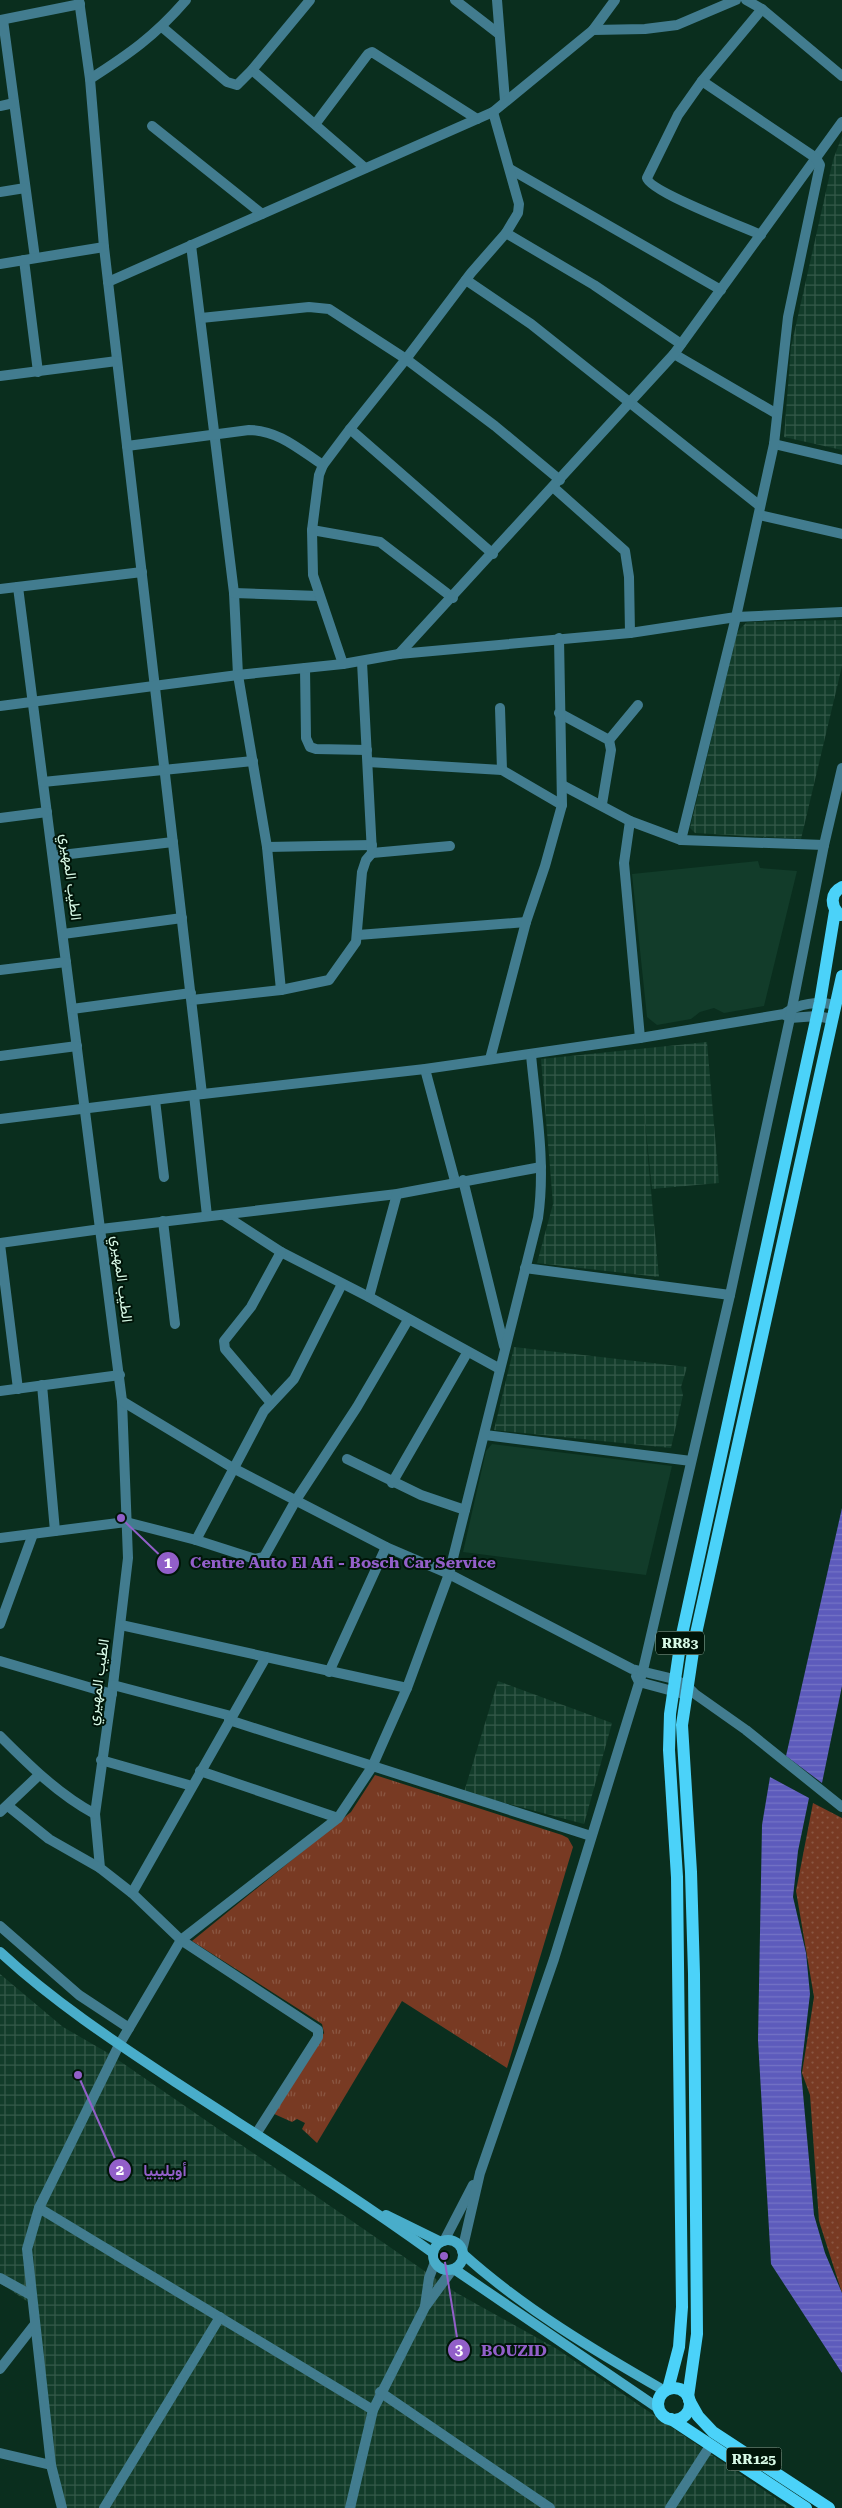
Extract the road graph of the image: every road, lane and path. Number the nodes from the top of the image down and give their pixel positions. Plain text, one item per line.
1 (186, 0) edge
2 (310, 0) edge
3 (455, 0) edge
4 (497, 0) edge
5 (615, 0) edge
6 (736, 0) edge
7 (746, 0) edge
8 (80, 2) edge
9 (762, 9) junction
10 (1, 20) edge
11 (162, 27) junction
12 (593, 30) junction
13 (499, 34) junction
14 (252, 70) junction
15 (842, 76) edge
16 (90, 79) junction
17 (702, 81) junction
18 (505, 101) junction
19 (14, 104) junction
20 (0, 106) edge
21 (493, 112) junction
22 (477, 119) junction
23 (842, 122) edge
24 (316, 123) junction
25 (152, 126) dead end
26 (816, 158) junction
27 (365, 168) junction
28 (510, 169) junction
29 (25, 188) junction
30 (0, 192) edge
31 (262, 214) junction
32 (506, 233) junction
33 (761, 235) junction
34 (191, 245) junction
35 (104, 247) junction
36 (29, 260) junction
37 (0, 264) edge
38 (466, 280) junction
39 (108, 282) junction
40 (722, 290) junction
41 (200, 318) junction
42 (682, 344) junction
43 (674, 354) junction
44 (406, 359) junction
45 (118, 361) junction
46 (38, 372) junction
47 (0, 376) edge
48 (629, 403) junction
49 (777, 414) junction
50 (350, 429) junction
51 (213, 435) junction
52 (774, 444) junction
53 (127, 446) junction
54 (842, 460) edge
55 (323, 465) junction
56 (557, 483) junction
57 (760, 510) junction
58 (312, 530) junction
59 (842, 534) edge
60 (493, 554) junction
61 (142, 572) junction
62 (18, 586) junction
63 (0, 589) edge
64 (234, 593) junction
65 (319, 596) junction
66 (452, 598) junction
67 (842, 612) edge
68 (736, 617) junction
69 (630, 633) junction
70 (558, 638) junction
71 (399, 654) junction
72 (362, 662) junction
73 (343, 664) junction
74 (305, 668) junction
75 (238, 675) junction
76 (155, 686) junction
77 (33, 702) junction
78 (638, 705) dead end
79 (0, 706) edge
80 (500, 708) dead end
81 (559, 713) junction
82 (609, 740) junction
83 (368, 750) junction
84 (254, 762) junction
85 (368, 762) junction
86 (842, 768) edge
87 (165, 769) junction
88 (502, 770) junction
89 (43, 782) junction
90 (562, 784) junction
91 (602, 804) junction
92 (562, 805) junction
93 (47, 812) junction
94 (0, 818) edge
95 (630, 821) junction
96 (681, 840) junction
97 (173, 842) junction
98 (824, 845) junction
99 (450, 846) dead end
100 (266, 847) junction
101 (372, 849) junction
102 (53, 856) junction
103 (841, 885) edge
104 (839, 913) edge
105 (182, 918) junction
106 (526, 922) junction
107 (63, 934) junction
108 (358, 935) junction
109 (66, 962) junction
110 (0, 970) edge
111 (842, 976) edge
112 (281, 990) junction
113 (191, 996) junction
114 (820, 1002) junction
115 (835, 1005) junction
116 (72, 1009) junction
117 (789, 1013) junction
118 (817, 1016) junction
119 (832, 1019) junction
120 (640, 1038) junction
121 (77, 1046) junction
122 (531, 1055) junction
123 (0, 1056) edge
124 (490, 1059) junction
125 (425, 1069) junction
126 (198, 1094) junction
127 (155, 1100) junction
128 (85, 1108) junction
129 (0, 1119) edge
130 (541, 1166) junction
131 (164, 1177) dead end
132 (459, 1181) junction
133 (397, 1194) junction
134 (224, 1215) junction
135 (207, 1216) junction
136 (163, 1221) junction
137 (101, 1229) junction
138 (0, 1243) edge
139 (281, 1252) junction
140 (526, 1268) junction
141 (342, 1284) junction
142 (730, 1295) junction
143 (369, 1297) junction
144 (408, 1320) junction
145 (175, 1324) dead end
146 (505, 1349) junction
147 (466, 1353) junction
148 (500, 1369) junction
149 (120, 1376) junction
150 (42, 1385) junction
151 (18, 1389) junction
152 (0, 1391) edge
153 (122, 1401) junction
154 (270, 1403) junction
155 (485, 1435) junction
156 (347, 1459) dead end
157 (691, 1460) junction
158 (233, 1468) junction
159 (392, 1483) junction
160 (296, 1500) junction
161 (465, 1510) junction
162 (126, 1522) junction
163 (55, 1531) junction
164 (33, 1534) junction
165 (0, 1538) edge
166 (196, 1540) junction
167 (386, 1547) junction
168 (449, 1574) junction
169 (0, 1624) edge
170 (121, 1625) junction
171 (266, 1657) junction
172 (0, 1660) edge
173 (638, 1670) junction
174 (329, 1672) junction
175 (639, 1682) junction
176 (407, 1688) junction
177 (683, 1689) junction
178 (112, 1690) junction
179 (230, 1718) junction
180 (0, 1736) edge
181 (101, 1760) junction
182 (372, 1767) junction
183 (200, 1771) junction
184 (39, 1775) junction
185 (192, 1786) junction
186 (842, 1808) edge
187 (4, 1809) edge
188 (95, 1814) junction
189 (338, 1818) junction
190 (591, 1836) junction
191 (100, 1868) junction
192 (132, 1893) junction
193 (0, 1926) edge
194 (181, 1940) junction
195 (0, 1952) edge
196 (129, 2028) junction
197 (119, 2045) junction
198 (256, 2134) junction
199 (480, 2173) junction
200 (39, 2208) junction
201 (374, 2210) junction
202 (443, 2241) junction
203 (463, 2253) junction
204 (434, 2258) junction
205 (453, 2269) junction
206 (0, 2278) edge
207 (31, 2295) junction
208 (425, 2307) junction
209 (220, 2317) junction
210 (35, 2324) junction
211 (0, 2369) edge
212 (666, 2390) junction
213 (380, 2392) junction
214 (689, 2398) junction
215 (658, 2408) junction
216 (373, 2410) junction
217 (671, 2420) junction
218 (710, 2446) junction
219 (0, 2453) edge
220 (51, 2465) junction
221 (62, 2508) edge
222 (104, 2508) edge
223 (350, 2508) edge
224 (550, 2508) edge
225 (670, 2508) edge
226 (806, 2508) edge
227 (829, 2508) edge

1 - 11 street
2 - 14 street
3 - 13 street
4 - 13 street
5 - 12 street
6 - 12 street
7 - 9 street
8 - 10 street
8 - 16 street
9 - 15 street
9 - 17 street
10 - 19 street
11 - 14 street
11 - 16 street
12 - 18 street
13 - 18 street
14 - 24 street
16 - 35 street
17 - 26 street
17 - 33 street
18 - 21 street
19 - 20 street
19 - 29 street
21 - 22 street
21 - 28 street
22 - 24 street
22 - 27 street
23 - 26 street
24 - 27 street
25 - 31 street
26 - 33 street
26 - 49 street
27 - 31 street
28 - 32 street
28 - 40 street
29 - 30 street
29 - 36 street
31 - 34 street
32 - 38 street
32 - 42 street
33 - 40 street
34 - 39 street
34 - 41 street
35 - 36 street
35 - 39 street
36 - 37 street
36 - 46 street
38 - 44 street
38 - 48 street
39 - 45 street
40 - 42 street
41 - 44 street
41 - 51 street
42 - 43 street
43 - 48 street
43 - 49 street
44 - 50 street
44 - 56 street
45 - 46 street
45 - 53 street
46 - 47 street
48 - 56 street
48 - 57 street
49 - 52 street
50 - 55 street
50 - 60 street
51 - 53 street
51 - 55 street
51 - 64 street
52 - 54 street
52 - 57 street
53 - 61 street
55 - 58 street
56 - 60 street
56 - 69 street
57 - 59 street
57 - 68 street
58 - 65 street
58 - 66 street
60 - 66 street
61 - 62 street
61 - 76 street
62 - 63 street
62 - 77 street, الطيب المهيري
64 - 65 street
64 - 75 street
65 - 73 street
66 - 71 street
67 - 68 street
68 - 69 street
68 - 96 street
69 - 70 street
70 - 71 street
70 - 81 street
71 - 72 street
72 - 73 street
72 - 83 street
73 - 74 street
74 - 75 street
74 - 83 street
75 - 76 street
75 - 84 street
76 - 77 street
76 - 87 street
77 - 79 street
77 - 89 street, الطيب المهيري
78 - 82 street
80 - 88 street
81 - 82 street
81 - 90 street
82 - 91 street
83 - 85 street
84 - 87 street
84 - 100 street
85 - 88 street
85 - 101 street
86 - 98 street
87 - 89 street
87 - 97 street
88 - 92 street
89 - 93 street, الطيب المهيري
90 - 91 street
90 - 92 street
91 - 95 street
92 - 106 street
93 - 94 street
93 - 102 street, الطيب المهيري
95 - 96 street
95 - 120 street
96 - 98 street
97 - 102 street
97 - 105 street
98 - 117 street
99 - 101 street
100 - 101 street
100 - 112 street
101 - 108 street
102 - 107 street, الطيب المهيري
103 - 104 main road, RR83
104 - 114 main road, RR83
105 - 107 street
105 - 113 street
106 - 108 street
106 - 124 street
107 - 109 street, الطيب المهيري
108 - 112 street
109 - 110 street
109 - 116 street, الطيب المهيري
111 - 115 main road, RR83
112 - 113 street
113 - 116 street
113 - 126 street
114 - 115 street
114 - 117 street
114 - 118 main road, RR83
115 - 119 main road, RR83
116 - 121 street, الطيب المهيري
117 - 118 street
117 - 120 street
117 - 142 street
118 - 119 street
118 - 177 main road, RR83
119 - 177 main road, RR83
120 - 122 street
121 - 123 street
121 - 128 street, الطيب المهيري
122 - 124 street
122 - 130 street
124 - 125 street
125 - 126 street
125 - 132 street
126 - 127 street
126 - 135 street
127 - 128 street
127 - 131 street
128 - 129 street
128 - 137 street, الطيب المهيري
130 - 132 street
130 - 140 street
132 - 133 street
132 - 146 street
133 - 134 street
133 - 143 street
134 - 135 street
134 - 139 street
135 - 136 street
136 - 137 street
136 - 145 street
137 - 138 street
137 - 149 street, الطيب المهيري
138 - 151 street
139 - 141 street
139 - 154 street
140 - 142 street
140 - 146 street
141 - 143 street
141 - 154 street
142 - 157 street
143 - 144 street
144 - 147 street
144 - 160 street
146 - 148 street
147 - 148 street
147 - 159 street
148 - 155 street
149 - 150 street
149 - 153 street, الطيب المهيري
150 - 151 street
150 - 163 street
151 - 152 street
153 - 158 street
153 - 162 street, الطيب المهيري
154 - 158 street
155 - 157 street
155 - 161 street
156 - 159 street
157 - 173 street
158 - 160 street
158 - 166 street
159 - 161 street
160 - 166 street
160 - 167 street
161 - 168 street
162 - 163 street
162 - 166 street
162 - 170 street, الطيب المهيري
163 - 164 street
164 - 165 street
164 - 169 street
167 - 168 street
167 - 174 street
168 - 173 street
168 - 176 street
170 - 171 street
170 - 178 street, الطيب المهيري
171 - 174 street
171 - 179 street
172 - 178 street
173 - 175 street
173 - 177 street
174 - 176 street
175 - 177 street
175 - 190 street
176 - 182 street
177 - 186 street
177 - 212 main road, RR83
177 - 214 main road, RR83
178 - 179 street
178 - 181 street, الطيب المهيري
179 - 182 street
179 - 183 street
180 - 184 street
181 - 185 street
181 - 188 street, الطيب المهيري
182 - 189 street
182 - 190 street
183 - 185 street
183 - 189 street
184 - 187 street
184 - 188 street
185 - 192 street
187 - 191 street
188 - 191 street, الطيب المهيري
189 - 194 street
190 - 199 street
191 - 192 street
192 - 194 street
193 - 196 street
194 - 196 street
194 - 198 street
195 - 197 main road
196 - 197 street
197 - 198 main road
197 - 200 street
198 - 201 main road
199 - 202 street
199 - 203 street
200 - 207 street
200 - 209 street
201 - 202 main road
201 - 204 main road
202 - 203 main road
202 - 204 main road
203 - 205 main road
203 - 212 main road
204 - 205 main road
204 - 208 street
205 - 208 street
205 - 215 main road
206 - 207 street
207 - 210 street
208 - 213 street
209 - 216 street
209 - 222 street
210 - 211 street
210 - 220 street
212 - 214 main road
212 - 215 main road
213 - 216 street
213 - 224 street
214 - 217 main road
214 - 227 main road, RR125
215 - 217 main road
216 - 223 street
217 - 218 main road, RR125
218 - 225 street
218 - 226 main road, RR125
219 - 220 street
220 - 221 street

